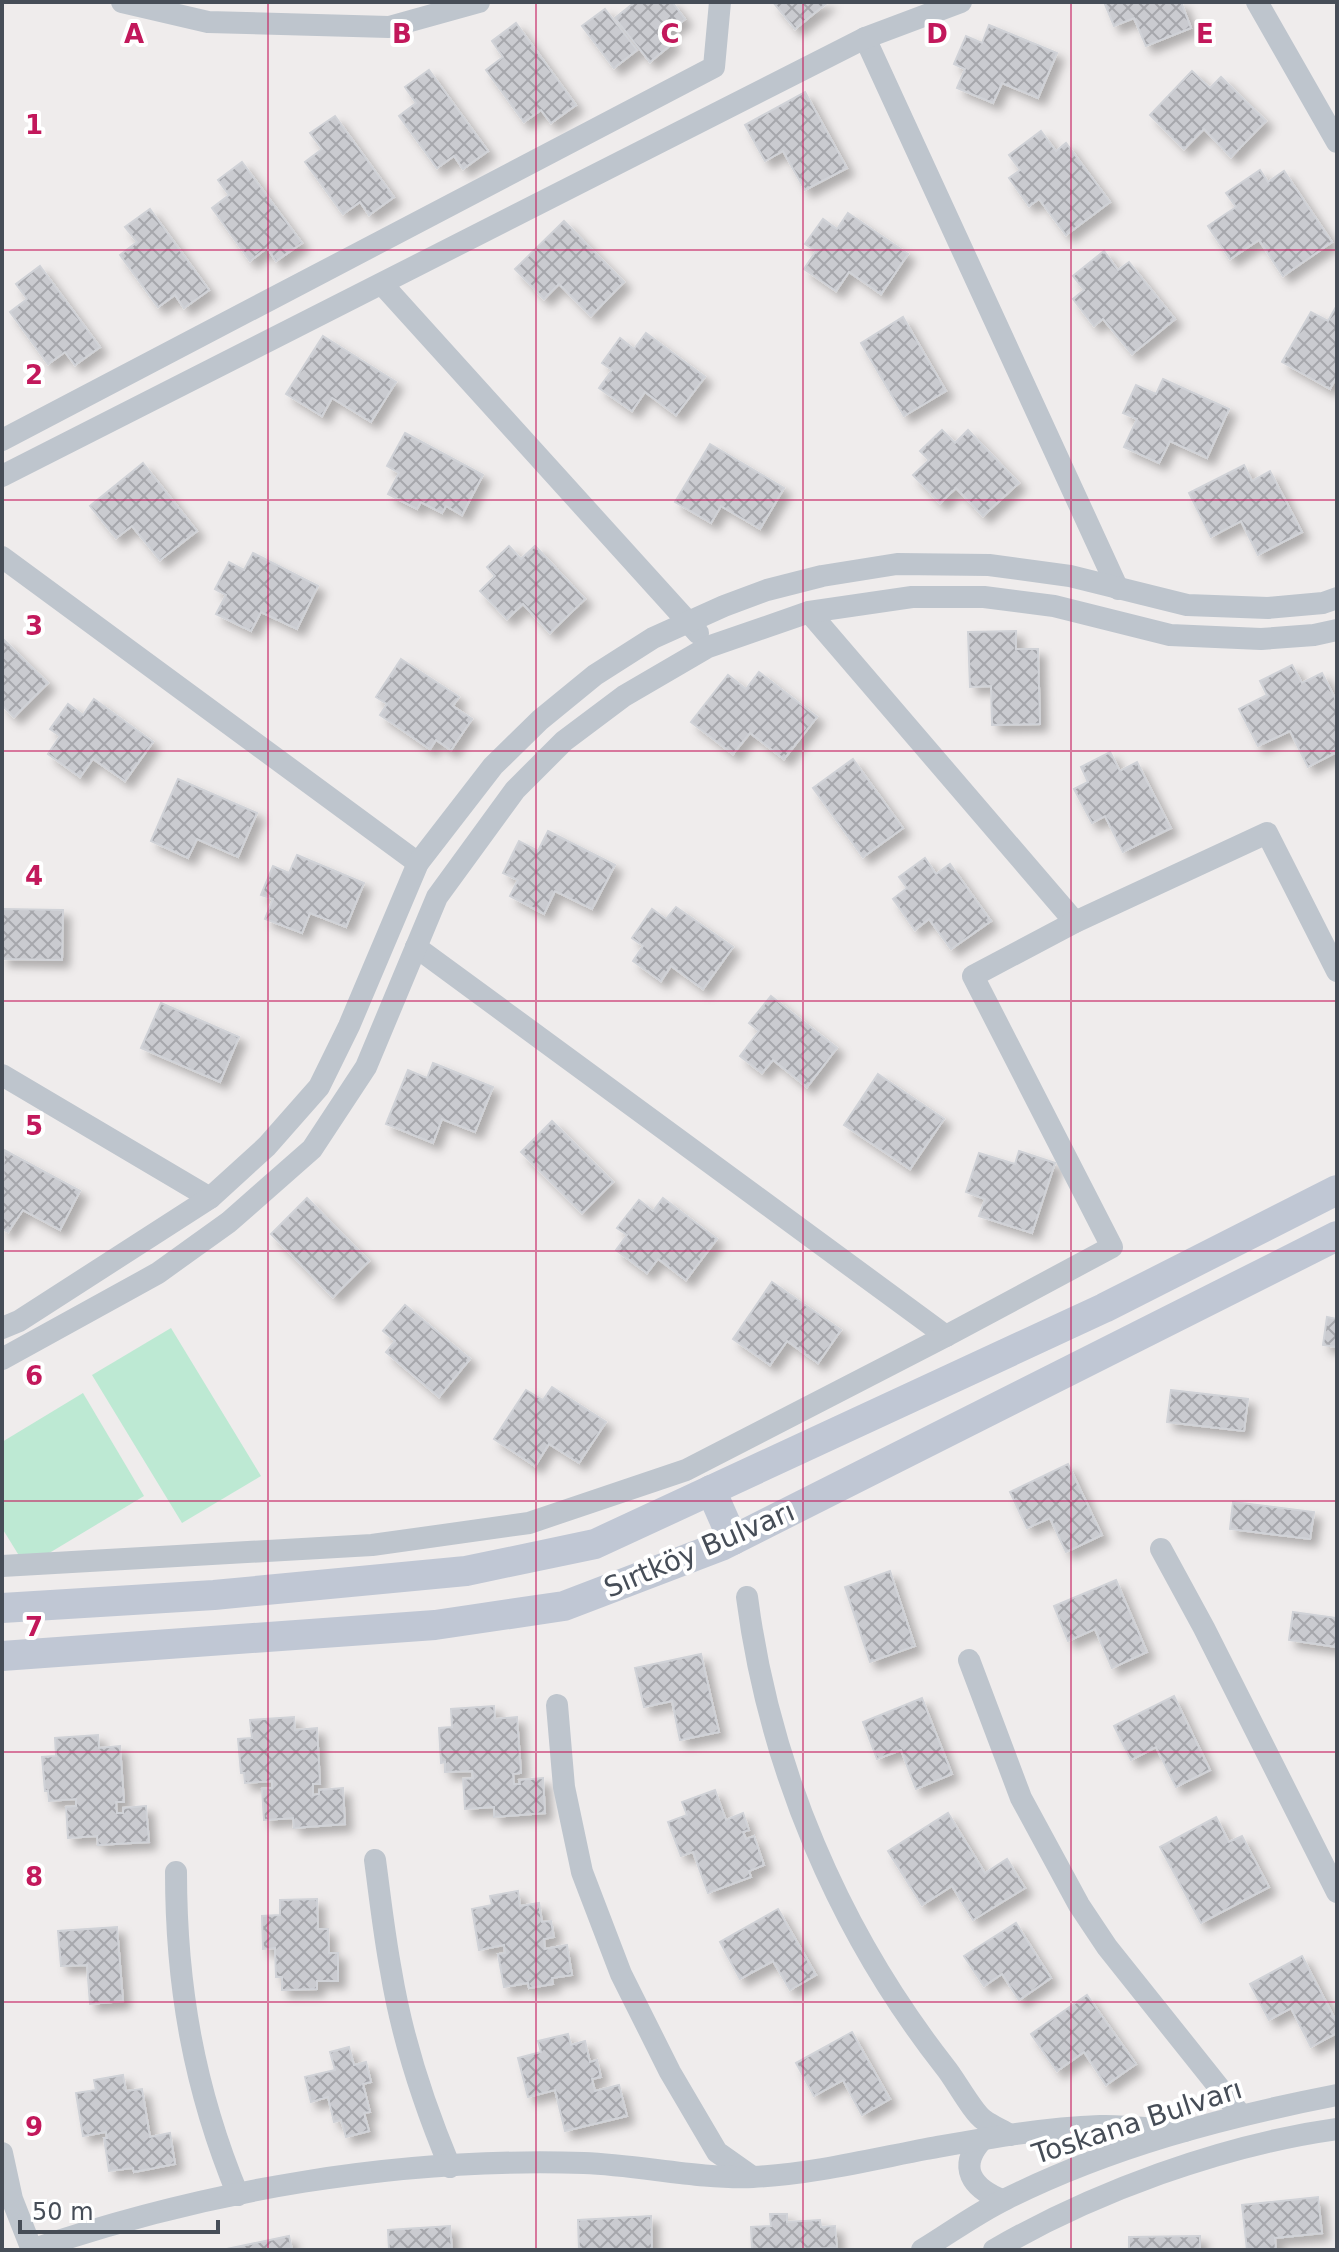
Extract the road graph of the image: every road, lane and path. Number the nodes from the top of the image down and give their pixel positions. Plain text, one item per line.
1 (122, 2) edge
2 (479, 2) edge
3 (720, 2) edge
4 (961, 2) edge
5 (1257, 2) edge
6 (865, 38) junction
7 (1337, 142) edge
8 (382, 284) junction
9 (2, 440) edge
10 (2, 476) edge
11 (2, 557) edge
12 (1118, 589) junction
13 (1337, 598) edge
14 (809, 612) junction
15 (689, 622) junction
16 (1337, 630) edge
17 (708, 647) junction
18 (418, 863) junction
19 (1075, 922) junction
20 (416, 947) junction
21 (1337, 971) edge
22 (2, 1075) edge
23 (1337, 1190) edge
24 (210, 1198) junction
25 (1274, 1222) junction
26 (1337, 1236) edge
27 (1293, 1258) junction
28 (2, 1328) edge
29 (946, 1336) junction
30 (2, 1359) edge
31 (711, 1490) junction
32 (733, 1540) junction
33 (1161, 1549) dead end
34 (2, 1566) edge
35 (360, 1581) junction
36 (747, 1597) dead end
37 (2, 1608) edge
38 (362, 1630) junction
39 (2, 1656) edge
40 (969, 1660) dead end
41 (557, 1705) dead end
42 (375, 1860) dead end
43 (1332, 1869) edge
44 (176, 1872) dead end
45 (1337, 1892) edge
46 (1337, 2095) edge
47 (1241, 2115) junction
48 (1337, 2129) edge
49 (1185, 2131) junction
50 (1010, 2135) junction
51 (982, 2140) junction
52 (2, 2153) edge
53 (450, 2167) junction
54 (752, 2177) junction
55 (238, 2195) junction
56 (1002, 2200) junction
57 (32, 2250) edge
58 (922, 2250) edge
59 (994, 2250) edge

1 - 2 street
3 - 9 street
4 - 6 street
5 - 7 street
6 - 8 street
6 - 12 street
8 - 10 street
8 - 15 street
11 - 18 street
12 - 13 street
12 - 15 street
14 - 16 street
14 - 17 street
14 - 19 street
15 - 17 street
15 - 18 street
17 - 20 street
18 - 24 street
19 - 21 street
19 - 29 street
20 - 29 street
20 - 30 street
22 - 24 street
23 - 25 main road, Sırtköy Bulvarı
24 - 28 street
25 - 27 main road
25 - 31 main road, Sırtköy Bulvarı
26 - 27 main road, Sırtköy Bulvarı
27 - 32 main road, Sırtköy Bulvarı
29 - 34 street
31 - 32 main road
31 - 35 main road, Sırtköy Bulvarı
32 - 38 main road, Sırtköy Bulvarı
33 - 43 street
35 - 37 main road, Sırtköy Bulvarı
35 - 38 main road
36 - 50 street
38 - 39 main road, Sırtköy Bulvarı
40 - 47 street
41 - 54 street
42 - 53 street
43 - 45 street
44 - 55 street
46 - 47 street, Toskana Bulvarı
47 - 49 street, Toskana Bulvarı
48 - 59 street, Toskana Bulvarı
49 - 50 street
49 - 56 street, Toskana Bulvarı
50 - 51 street
51 - 54 street
51 - 56 street
52 - 57 street
53 - 54 street
53 - 55 street
55 - 57 street
56 - 58 street, Toskana Bulvarı

